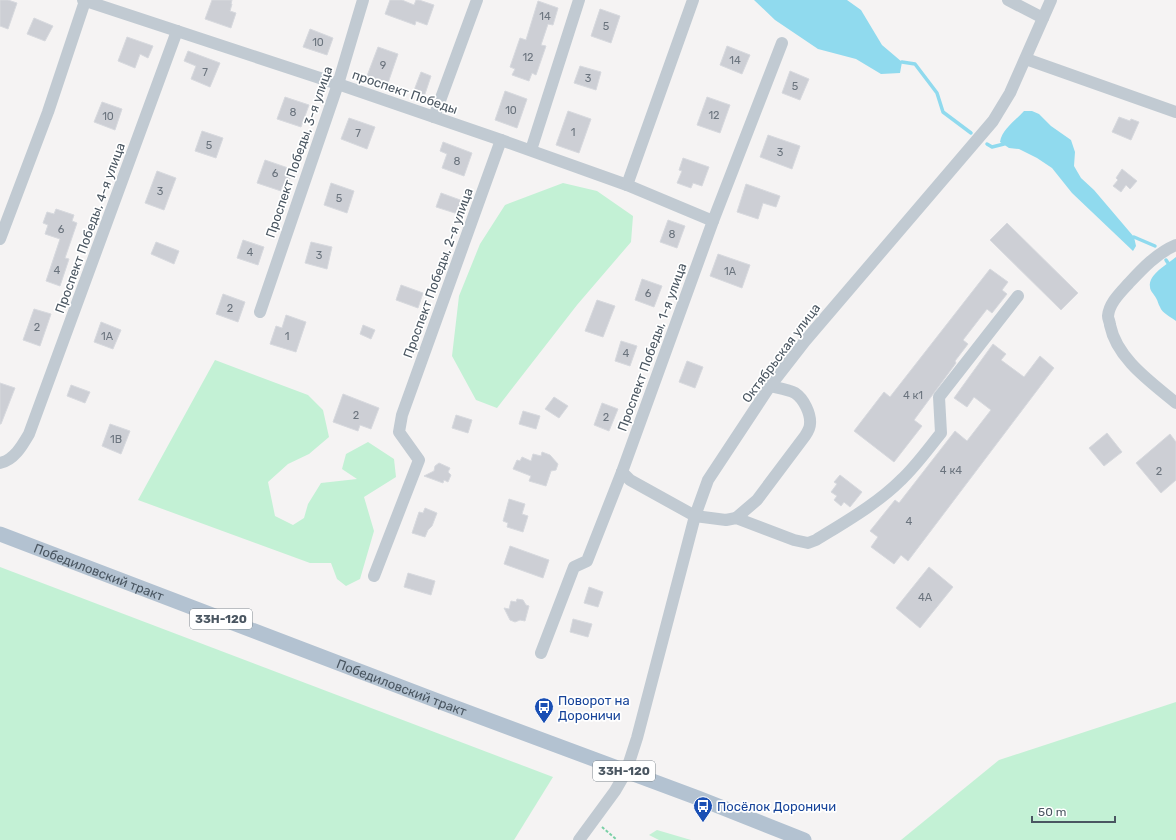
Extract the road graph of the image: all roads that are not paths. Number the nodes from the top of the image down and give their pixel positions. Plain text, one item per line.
1 (84, 0) edge
2 (363, 0) edge
3 (478, 0) edge
4 (579, 0) edge
5 (693, 0) edge
6 (1008, 0) edge
7 (1051, 0) edge
8 (1043, 18) junction
9 (177, 31) junction
10 (782, 43) dead end
11 (1026, 59) junction
12 (338, 84) junction
13 (1176, 112) edge
14 (434, 117) junction
15 (502, 140) junction
16 (530, 150) junction
17 (627, 185) junction
18 (714, 221) junction
19 (0, 239) edge
20 (1176, 245) edge
21 (1018, 296) dead end
22 (260, 312) dead end
23 (770, 386) junction
24 (1176, 403) edge
25 (0, 463) edge
26 (622, 472) junction
27 (695, 516) junction
28 (736, 518) junction
29 (0, 534) edge
30 (374, 576) dead end
31 (541, 652) dead end
32 (626, 772) junction
33 (579, 840) edge
34 (804, 840) edge

1 - 9 street, проспект Победы
1 - 19 street
2 - 12 street, Проспект Победы, 3-я улица
3 - 14 street
4 - 16 street
5 - 17 street
6 - 8 street
7 - 8 street, Октябрьская улица
8 - 11 street, Октябрьская улица
9 - 12 street, проспект Победы
9 - 25 street, Проспект Победы, 4-я улица
10 - 18 street, Проспект Победы, 1-я улица
11 - 13 street
11 - 23 street, Октябрьская улица
12 - 14 street, проспект Победы
12 - 22 street, Проспект Победы, 3-я улица
14 - 15 street, проспект Победы
15 - 16 street, проспект Победы
15 - 30 street, Проспект Победы, 2-я улица
16 - 17 street, проспект Победы
17 - 18 street, проспект Победы
18 - 26 street, Проспект Победы, 1-я улица
20 - 24 street
21 - 28 street
23 - 27 street, Октябрьская улица
23 - 28 street
26 - 27 street
26 - 31 street, Проспект Победы, 1-я улица
27 - 28 street
27 - 32 street, Октябрьская улица
29 - 32 main road, Победиловский тракт / 33Н-120
32 - 33 street, Октябрьская улица
32 - 34 main road, Победиловский тракт / 33Н-120

